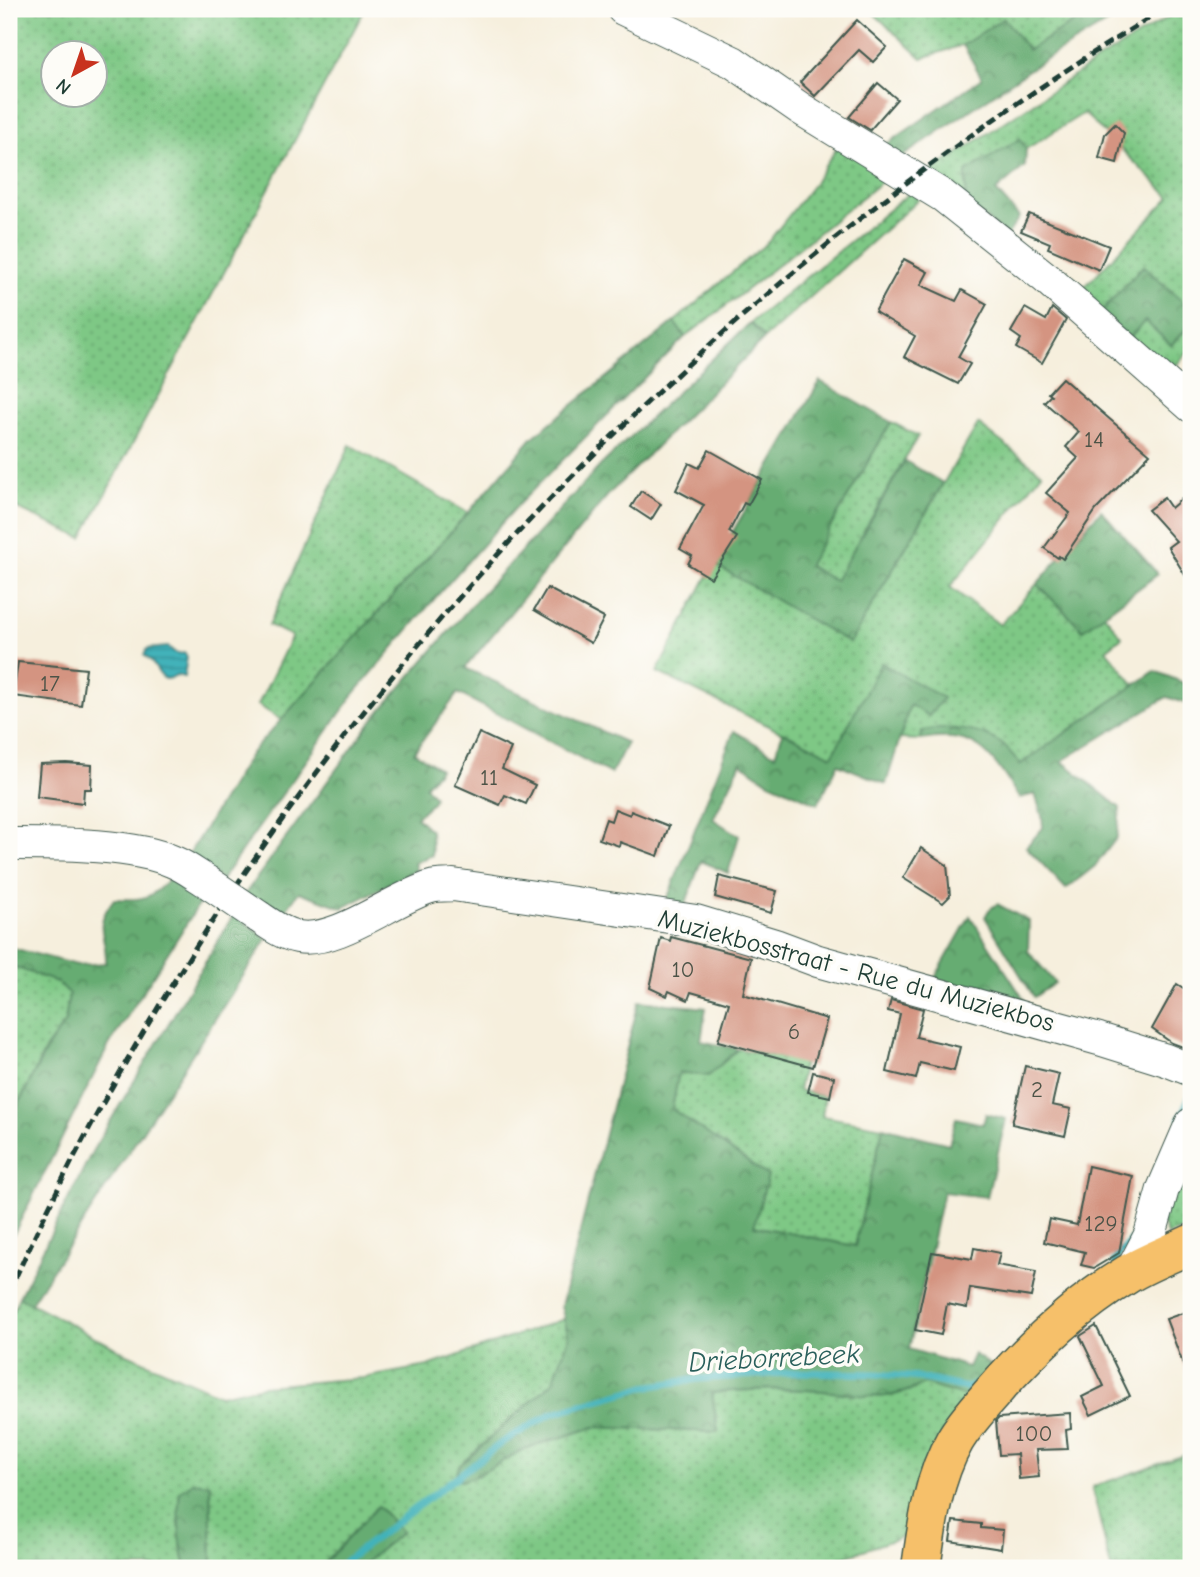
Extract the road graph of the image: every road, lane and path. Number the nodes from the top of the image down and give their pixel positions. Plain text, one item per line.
1 (623, 9) edge
2 (1191, 406) edge
3 (9, 844) edge
4 (1191, 1070) edge
5 (1191, 1124) edge
6 (1191, 1244) edge
7 (1132, 1272) junction
8 (921, 1568) edge

1 - 2 street
3 - 4 street, Muziekbosstraat - Rue du Muziekbos, bridge
5 - 7 street
6 - 7 main road
7 - 8 main road

